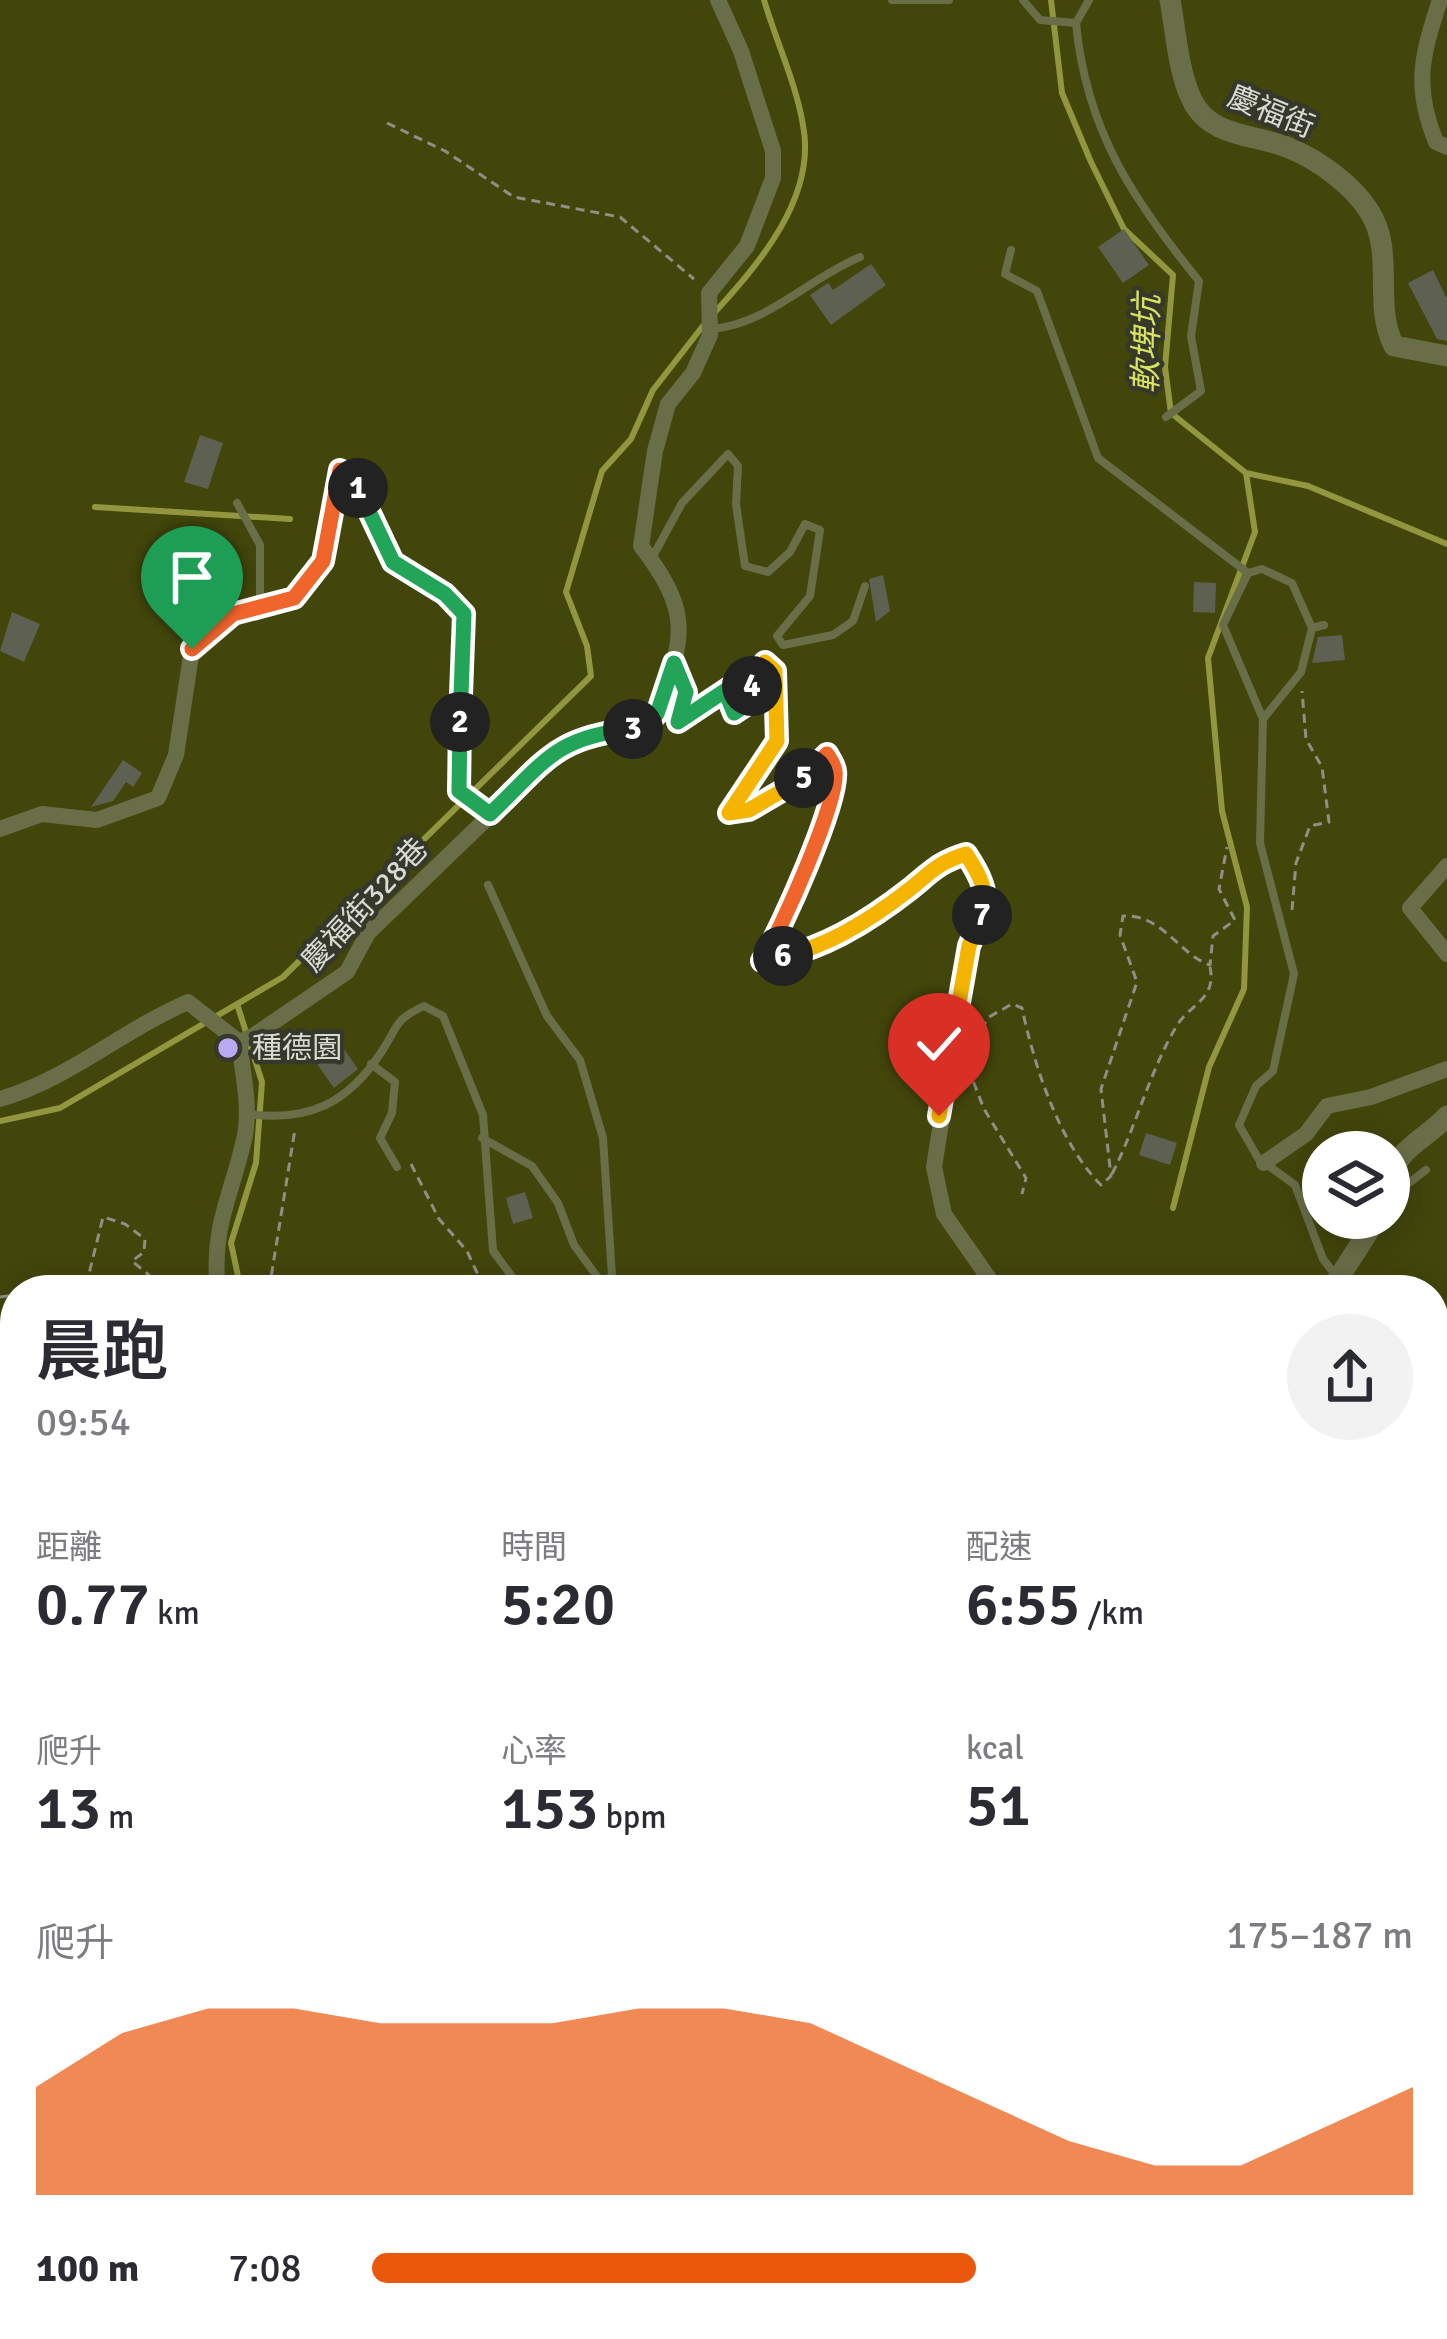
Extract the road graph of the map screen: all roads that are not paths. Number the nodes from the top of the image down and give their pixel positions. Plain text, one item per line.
1 (718, 0) edge
2 (892, 0) edge
3 (949, 0) edge
4 (1023, 0) edge
5 (1089, 0) edge
6 (1170, 0) edge
7 (1440, 0) edge
8 (1076, 23) junction
9 (1447, 147) edge
10 (1011, 250) dead end
11 (860, 256) dead end
12 (710, 329) junction
13 (1447, 356) edge
14 (1166, 417) dead end
15 (237, 503) dead end
16 (651, 559) junction
17 (1248, 573) junction
18 (866, 586) dead end
19 (260, 607) junction
20 (1324, 625) dead end
21 (1312, 628) junction
22 (1263, 718) junction
23 (484, 809) junction
24 (0, 829) edge
25 (1447, 866) edge
26 (488, 885) dead end
27 (911, 888) road end
28 (1447, 954) edge
29 (245, 1040) junction
30 (371, 1064) junction
31 (1447, 1069) edge
32 (0, 1099) edge
33 (249, 1114) junction
34 (1447, 1116) edge
35 (482, 1138) junction
36 (1410, 1147) edge
37 (1264, 1163) junction
38 (397, 1167) dead end
39 (1426, 1170) dead end
40 (1410, 1182) edge
41 (1364, 1239) edge
42 (218, 1275) edge
43 (511, 1275) edge
44 (596, 1275) edge
45 (612, 1275) edge
46 (987, 1275) edge
47 (1330, 1275) edge
48 (1341, 1275) edge

1 - 12 street, 慶福街328巷
2 - 3 lane
4 - 8 lane
5 - 8 lane
6 - 13 street, 慶福街
7 - 9 street
8 - 14 lane
10 - 17 lane
11 - 12 lane
12 - 16 street, 慶福街328巷
15 - 19 lane
16 - 18 lane
16 - 23 street, 慶福街328巷
17 - 21 lane
17 - 22 lane
19 - 23 street
19 - 24 street
20 - 21 lane
21 - 22 lane
22 - 37 lane
23 - 29 street, 慶福街328巷
25 - 28 street
26 - 45 lane
27 - 46 street
29 - 32 street
29 - 33 street
30 - 33 lane
30 - 35 lane
30 - 38 lane
31 - 37 street
33 - 42 street
34 - 36 street
35 - 43 lane
35 - 44 lane
37 - 47 lane
39 - 40 lane
41 - 48 street

